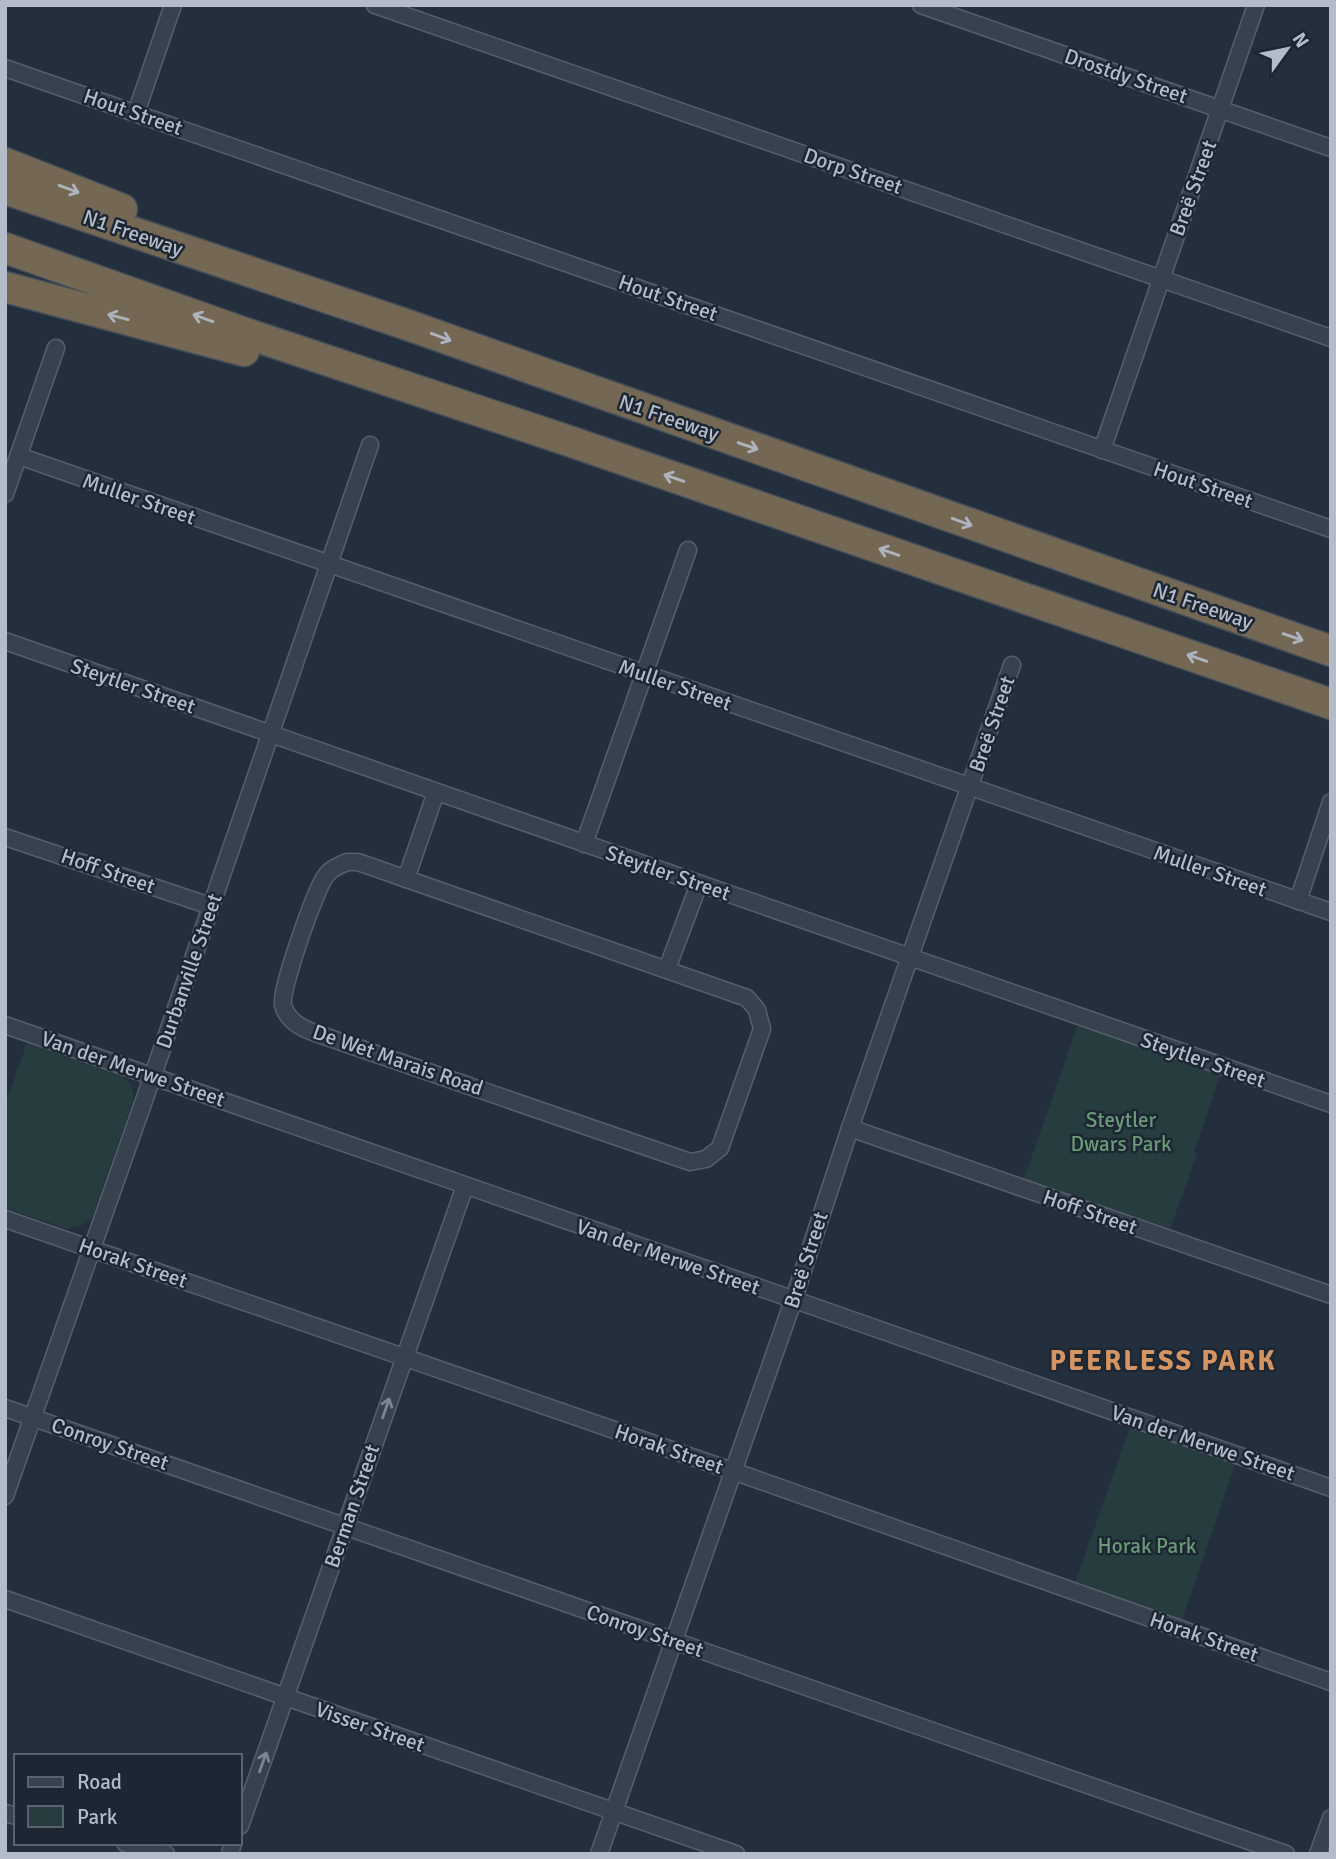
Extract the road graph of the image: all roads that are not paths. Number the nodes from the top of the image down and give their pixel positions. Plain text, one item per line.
1 (173, 5) edge
2 (375, 5) edge
3 (921, 5) edge
4 (1256, 5) edge
5 (5, 68) edge
6 (1221, 109) junction
7 (136, 113) junction
8 (1331, 148) edge
9 (5, 163) edge
10 (5, 189) edge
11 (5, 248) edge
12 (1160, 279) junction
13 (5, 287) edge
14 (402, 323) junction
15 (1331, 338) edge
16 (56, 348) dead end
17 (421, 393) junction
18 (370, 444) dead end
19 (1102, 450) junction
20 (19, 456) junction
21 (5, 494) edge
22 (1331, 529) edge
23 (688, 550) dead end
24 (327, 564) junction
25 (5, 641) edge
26 (1331, 650) edge
27 (1012, 665) dead end
28 (643, 674) junction
29 (1331, 704) edge
30 (272, 734) junction
31 (970, 787) junction
32 (436, 792) junction
33 (1331, 802) edge
34 (5, 836) edge
35 (584, 844) junction
36 (405, 879) junction
37 (699, 884) junction
38 (1298, 901) junction
39 (210, 906) junction
40 (1331, 912) edge
41 (910, 958) junction
42 (667, 969) junction
43 (5, 1026) edge
44 (153, 1075) junction
45 (1331, 1104) edge
46 (850, 1128) junction
47 (465, 1186) junction
48 (5, 1219) edge
49 (91, 1248) junction
50 (1331, 1295) edge
51 (793, 1301) junction
52 (404, 1356) junction
53 (5, 1408) edge
54 (33, 1417) junction
55 (732, 1471) junction
56 (1331, 1488) edge
57 (5, 1496) edge
58 (344, 1527) junction
59 (5, 1599) edge
60 (672, 1641) junction
61 (1331, 1682) edge
62 (286, 1697) junction
63 (613, 1811) junction
64 (1331, 1818) edge
65 (242, 1820) edge
66 (132, 1845) edge
67 (166, 1854) edge
68 (598, 1854) edge
69 (736, 1854) edge
70 (1286, 1854) edge
71 (1318, 1854) edge

1 - 7 street
2 - 12 street, Dorp Street
3 - 6 street, Drostdy Street
4 - 6 street, Breë Street
5 - 7 street, Hout Street
6 - 8 street, Drostdy Street
6 - 12 street, Breë Street
7 - 19 street, Hout Street
9 -> 14 highway
10 - 14 highway, N1 Freeway
17 -> 11 highway
12 - 15 street, Dorp Street
12 - 19 street, Breë Street
17 -> 13 highway
14 -> 26 highway, N1 Freeway
16 - 20 street
29 -> 17 highway
18 - 24 street, Durbanville Street
19 - 22 street, Hout Street
20 - 21 street
20 - 24 street, Muller Street
23 - 28 street
24 - 28 street, Muller Street
24 - 30 street, Durbanville Street
25 - 30 street, Steytler Street
27 - 31 street, Breë Street
28 - 31 street, Muller Street
28 - 35 street
30 - 32 street, Steytler Street
30 - 39 street, Durbanville Street
31 - 38 street, Muller Street
31 - 41 street, Breë Street
32 - 35 street, Steytler Street
32 - 36 street
33 - 38 street
34 - 39 street, Hoff Street
35 - 37 street, Steytler Street
36 - 42 street, De Wet Marais Road
36 - 42 street, De Wet Marais Road
37 - 41 street, Steytler Street
37 - 42 street
38 - 40 street, Muller Street
39 - 44 street, Durbanville Street
41 - 45 street, Steytler Street
41 - 46 street, Breë Street
43 - 44 street, Van der Merwe Street
44 - 47 street, Van der Merwe Street
44 - 49 street, Durbanville Street
46 - 50 street, Hoff Street
46 - 51 street, Breë Street
47 - 51 street, Van der Merwe Street
47 - 52 street, Berman Street
48 - 49 street, Horak Street
49 - 52 street, Horak Street
49 - 54 street, Durbanville Street
51 - 55 street, Breë Street
51 - 56 street, Van der Merwe Street
52 - 55 street, Horak Street
58 -> 52 street, Berman Street
53 - 54 street, Conroy Street
54 - 57 street, Durbanville Street
54 - 58 street, Conroy Street
55 - 60 street, Breë Street
55 - 61 street, Horak Street
58 - 60 street, Conroy Street
58 - 62 street, Berman Street
59 - 62 street, Visser Street
60 - 63 street, Breë Street
60 - 70 street, Conroy Street
62 - 63 street, Visser Street
65 -> 62 street, Berman Street
63 - 68 street, Breë Street
63 - 69 street, Visser Street
64 - 71 street
66 - 67 street

